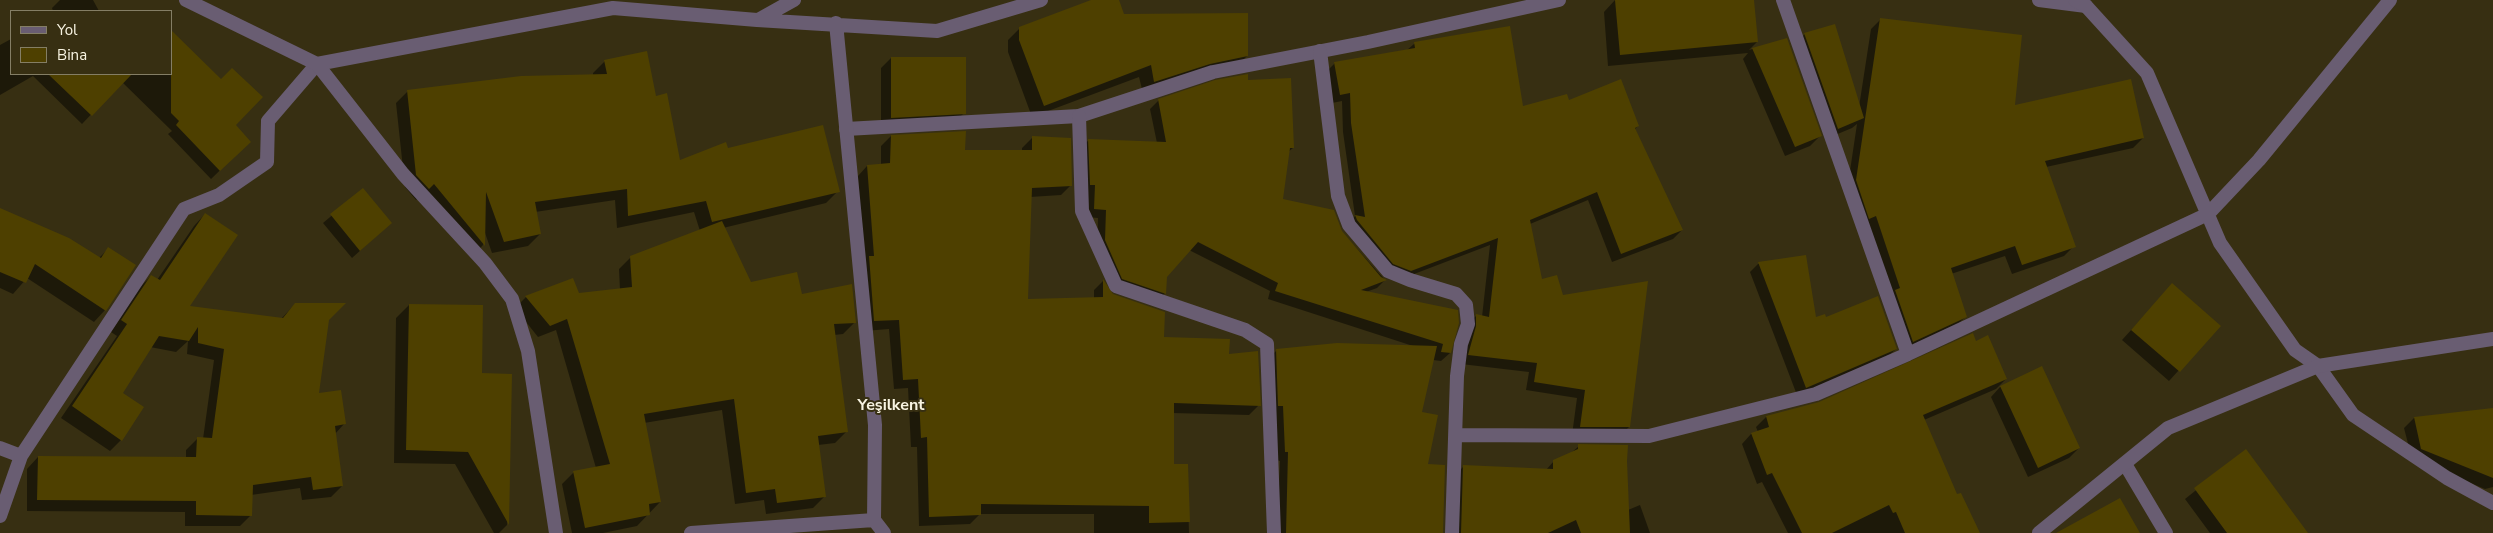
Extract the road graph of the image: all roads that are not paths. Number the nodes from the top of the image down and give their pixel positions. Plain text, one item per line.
1 (186, 0) edge
2 (794, 0) edge
3 (1041, 0) edge
4 (1559, 0) edge
5 (1784, 0) edge
6 (2039, 0) edge
7 (2390, 0) edge
8 (2081, 3) edge
9 (757, 20) junction
10 (836, 23) junction
11 (1320, 51) junction
12 (317, 64) junction
13 (1079, 116) junction
14 (846, 129) junction
15 (2208, 214) junction
16 (2493, 339) edge
17 (1908, 354) junction
18 (2318, 366) junction
19 (1456, 435) junction
20 (0, 448) edge
21 (21, 456) junction
22 (2125, 464) junction
23 (2493, 503) edge
24 (0, 516) edge
25 (874, 520) junction
26 (556, 533) edge
27 (691, 533) edge
28 (884, 533) edge
29 (1274, 533) edge
30 (1452, 533) edge
31 (2039, 533) edge
32 (2166, 533) edge

1 - 12 street
2 - 9 street
3 - 10 street
4 - 11 street
5 - 17 street
6 - 8 street
7 - 15 street
8 - 15 street
9 - 10 street
9 - 12 street
10 - 14 street
11 - 13 street
11 - 19 street
12 - 21 street
12 - 26 street
13 - 14 street
13 - 29 street
14 - 25 street
15 - 17 street
15 - 18 street
16 - 18 street
17 - 19 street
18 - 22 street
18 - 23 street
19 - 30 street
20 - 21 street
21 - 24 street
22 - 31 street
22 - 32 street
25 - 27 street
25 - 28 street

